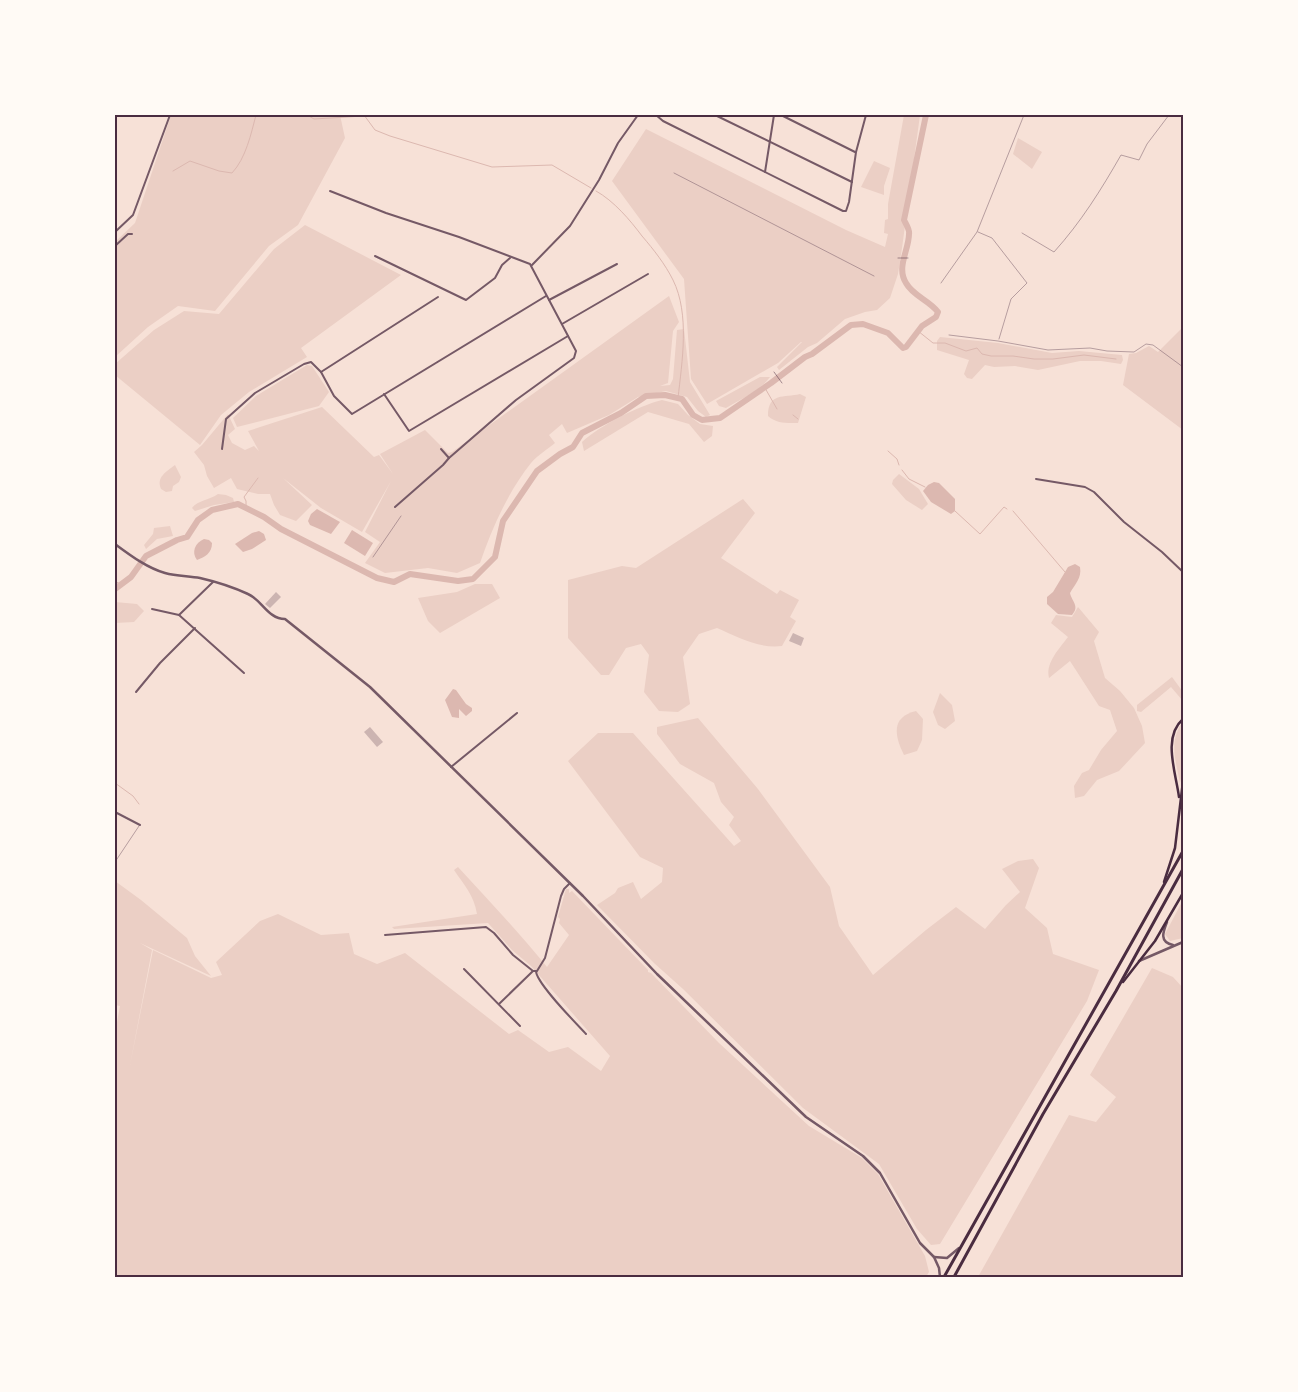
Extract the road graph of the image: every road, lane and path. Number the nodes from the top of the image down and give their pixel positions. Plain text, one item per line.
1 (170, 115) edge
2 (638, 115) edge
3 (656, 115) edge
4 (715, 115) edge
5 (774, 115) edge
6 (781, 115) edge
7 (866, 115) edge
8 (1024, 115) edge
9 (1169, 115) edge
10 (770, 142) junction
11 (856, 152) junction
12 (765, 172) junction
13 (674, 173) dead end
14 (852, 182) junction
15 (330, 191) dead end
16 (115, 232) edge
17 (977, 232) junction
18 (132, 234) dead end
19 (1022, 234) dead end
20 (115, 246) edge
21 (375, 256) dead end
22 (511, 258) junction
23 (898, 258) dead end
24 (908, 258) dead end
25 (617, 264) dead end
26 (532, 266) junction
27 (648, 274) dead end
28 (874, 276) dead end
29 (941, 283) dead end
30 (547, 296) junction
31 (438, 297) dead end
32 (549, 300) junction
33 (562, 324) junction
34 (949, 335) dead end
35 (568, 336) junction
36 (998, 341) junction
37 (1183, 367) edge
38 (321, 372) junction
39 (774, 372) dead end
40 (782, 383) dead end
41 (384, 394) junction
42 (222, 449) dead end
43 (441, 449) dead end
44 (449, 458) junction
45 (1036, 479) dead end
46 (395, 508) dead end
47 (401, 516) dead end
48 (115, 544) edge
49 (373, 556) dead end
50 (1183, 572) edge
51 (213, 582) junction
52 (152, 609) dead end
53 (179, 615) junction
54 (195, 628) junction
55 (244, 673) dead end
56 (136, 692) dead end
57 (517, 713) dead end
58 (1183, 719) edge
59 (450, 766) junction
60 (1183, 781) edge
61 (1180, 801) junction
62 (115, 812) edge
63 (140, 825) joint
64 (1183, 851) edge
65 (115, 862) edge
66 (1183, 869) edge
67 (570, 883) junction
68 (1163, 886) junction
69 (1183, 893) edge
70 (1167, 922) junction
71 (385, 935) dead end
72 (1183, 942) edge
73 (1175, 945) junction
74 (1139, 961) junction
75 (464, 968) dead end
76 (534, 971) junction
77 (1116, 991) junction
78 (499, 1004) junction
79 (520, 1026) dead end
80 (586, 1034) dead end
81 (961, 1247) junction
82 (934, 1257) junction
83 (940, 1277) edge
84 (944, 1277) edge
85 (954, 1277) edge

1 - 16 street
2 - 26 street
3 - 12 street
4 - 10 street
5 - 10 street
6 - 11 street
7 - 11 street
8 - 17 lane
9 - 19 lane
10 - 12 street
10 - 14 street
11 - 14 street
12 - 14 street
13 - 28 lane
15 - 22 street
17 - 29 lane
17 - 36 lane
18 - 20 street
21 - 22 street
22 - 26 street
23 - 24 path
25 - 32 street
26 - 30 street
27 - 33 street
30 - 32 street
30 - 41 street
31 - 38 street
32 - 33 street
33 - 35 street
34 - 36 lane
35 - 41 street
35 - 44 street
36 - 37 lane
38 - 41 street
38 - 42 street
39 - 40 path
43 - 44 street
44 - 46 street
45 - 50 street
47 - 49 lane
48 - 51 street
51 - 53 street
51 - 59 street
52 - 53 street
53 - 54 street
54 - 55 street
54 - 56 street
57 - 59 street
58 - 61 main road
59 - 67 street
60 - 61 main road
61 - 68 main road
62 - 63 street
63 - 65 lane
64 - 68 highway
66 - 77 highway
67 - 76 street
67 - 82 street
68 - 81 highway
69 - 70 main road
70 - 73 street
70 - 74 main road
71 - 76 street
72 - 73 street
73 - 74 street
74 - 77 main road
75 - 78 street
76 - 78 street
76 - 80 street
77 - 85 highway
78 - 79 street
81 - 82 street
81 - 84 highway
82 - 83 street

